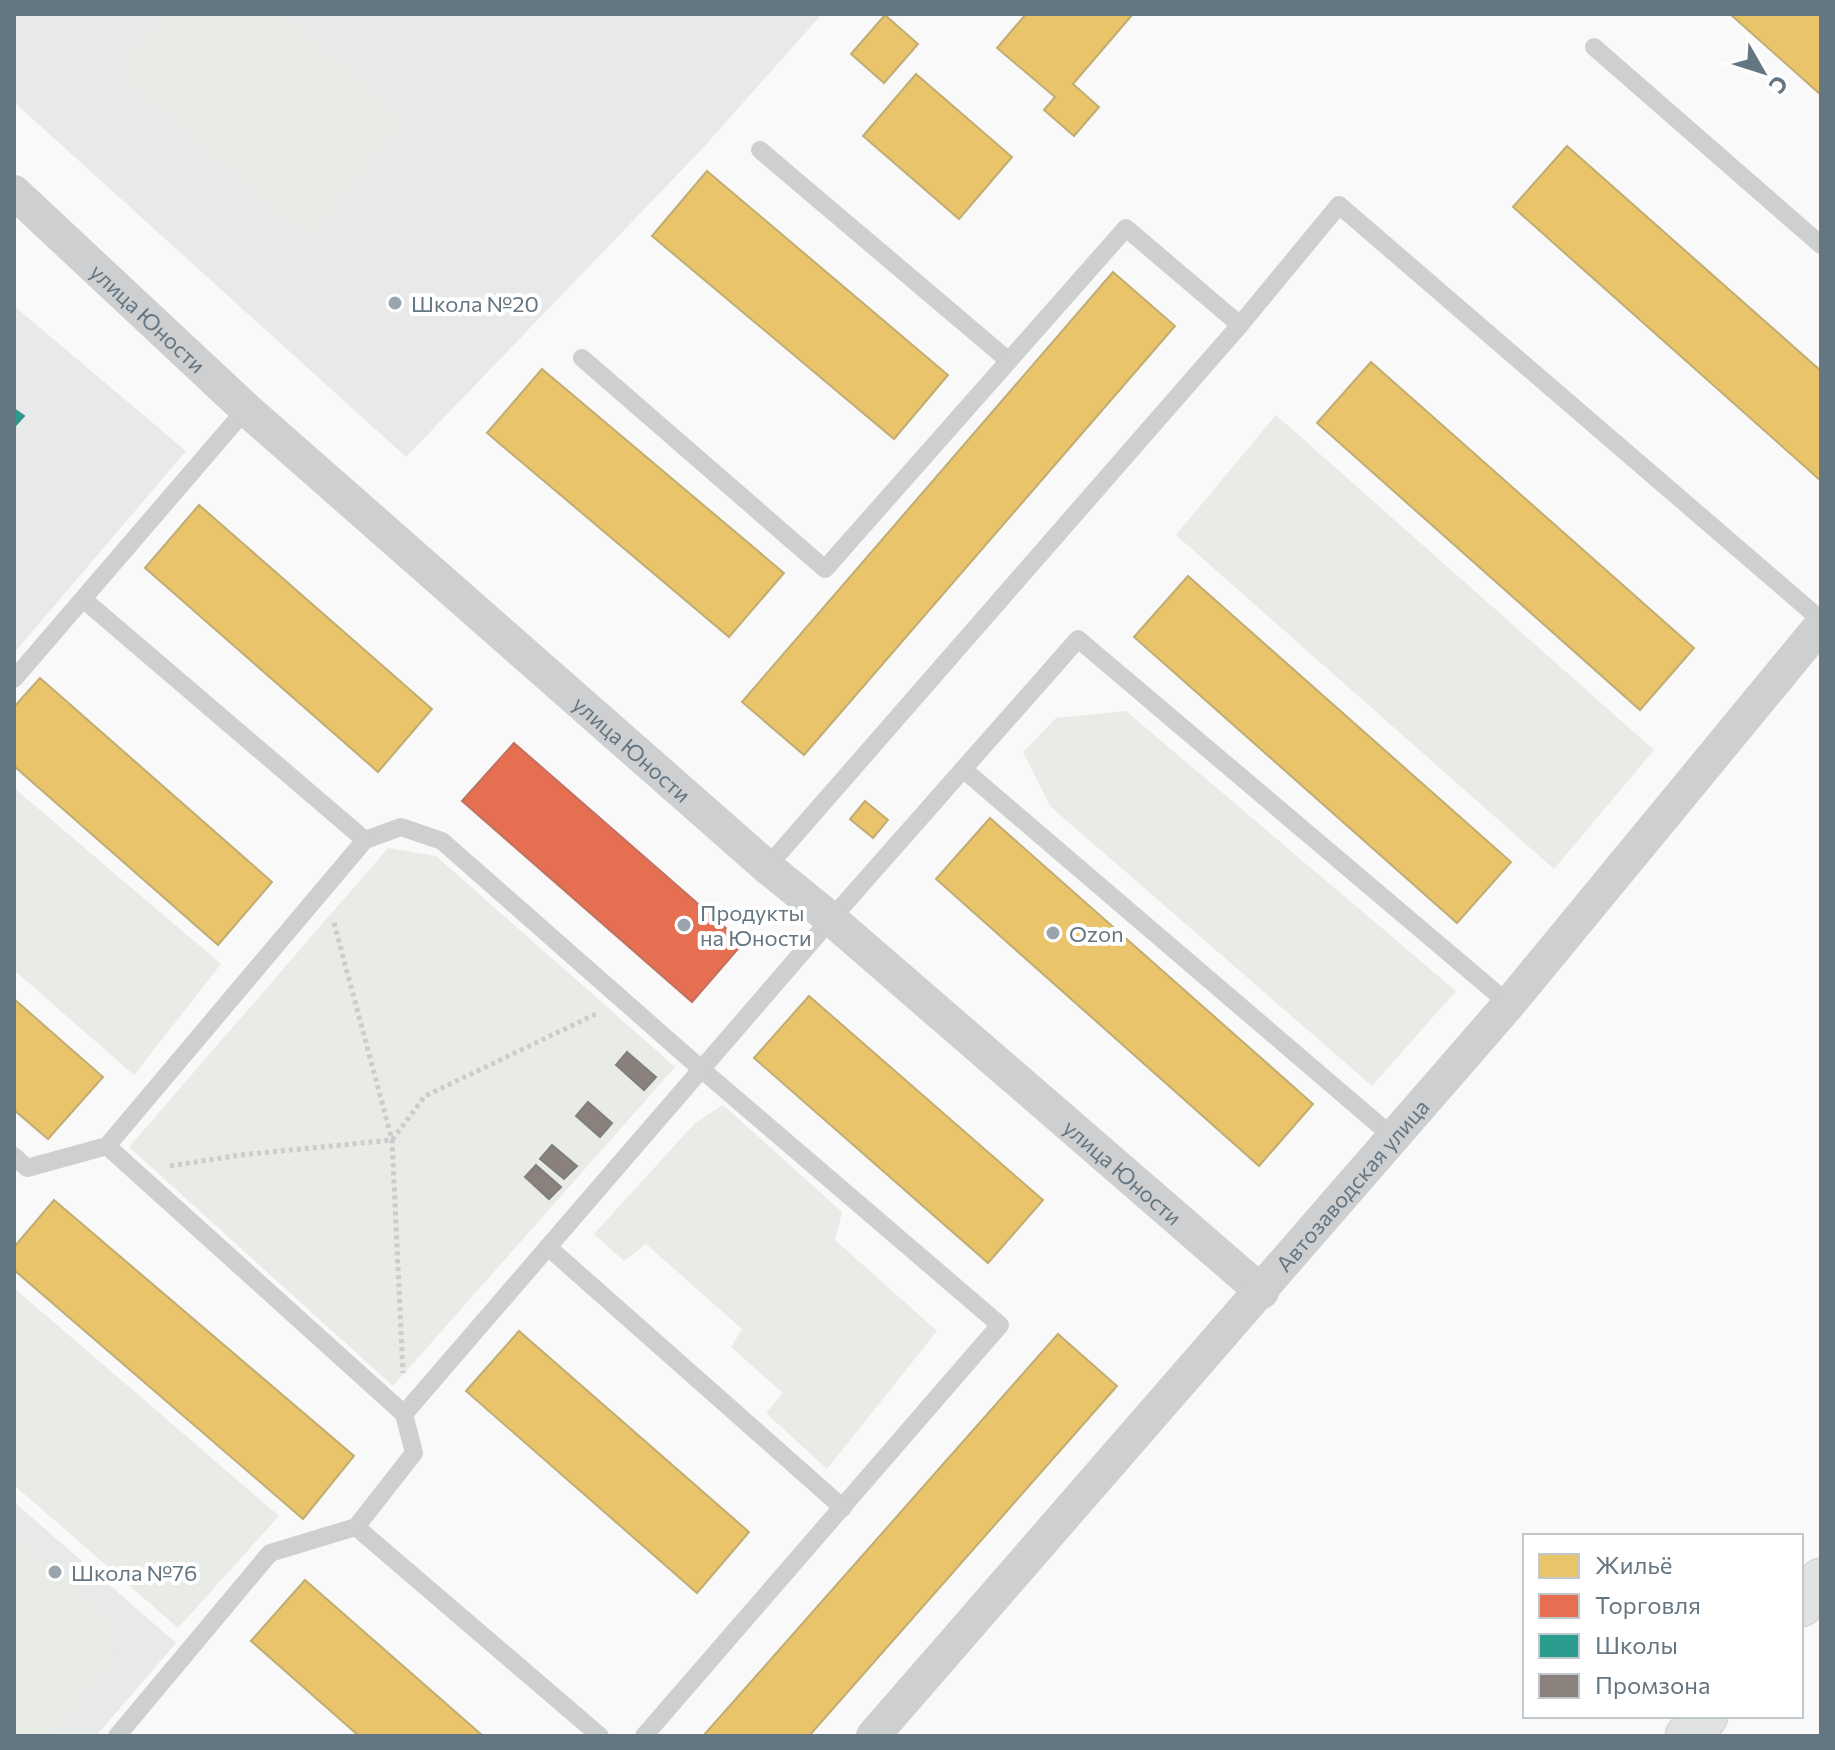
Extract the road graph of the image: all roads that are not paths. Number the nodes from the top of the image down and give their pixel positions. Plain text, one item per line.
1 (1594, 47) dead end
2 (760, 150) dead end
3 (14, 192) edge
4 (1821, 245) edge
5 (1240, 325) junction
6 (582, 358) dead end
7 (1009, 361) junction
8 (246, 409) junction
9 (83, 599) junction
10 (1821, 623) edge
11 (14, 679) edge
12 (963, 769) junction
13 (365, 840) junction
14 (767, 867) junction
15 (831, 919) junction
16 (1509, 1004) junction
17 (700, 1068) junction
18 (1393, 1137) junction
19 (107, 1146) junction
20 (14, 1156) edge
21 (548, 1247) junction
22 (1262, 1292) junction
23 (404, 1414) junction
24 (843, 1508) junction
25 (356, 1527) junction
26 (1821, 1581) edge
27 (1803, 1602) edge
28 (1703, 1718) edge
29 (117, 1736) edge
30 (600, 1736) edge
31 (644, 1736) edge
32 (873, 1736) edge
33 (1688, 1736) edge

1 - 4 lane
2 - 7 lane
3 - 8 street, улица Юности
5 - 7 lane
5 - 10 lane
5 - 14 lane
6 - 7 lane
8 - 9 lane
8 - 14 street, улица Юности
9 - 11 lane
9 - 13 lane
10 - 16 street, Автозаводская улица
12 - 15 lane
12 - 16 lane
12 - 18 lane
13 - 17 lane
13 - 19 lane
14 - 15 street, улица Юности
15 - 17 lane
15 - 22 street, улица Юности
16 - 18 street, Автозаводская улица
17 - 21 lane
17 - 24 lane
18 - 22 street, Автозаводская улица
19 - 20 lane
19 - 23 lane
21 - 23 lane
21 - 24 lane
22 - 32 street, Автозаводская улица
23 - 25 lane
24 - 31 lane
25 - 29 lane
25 - 30 lane
26 - 27 street
28 - 33 street

